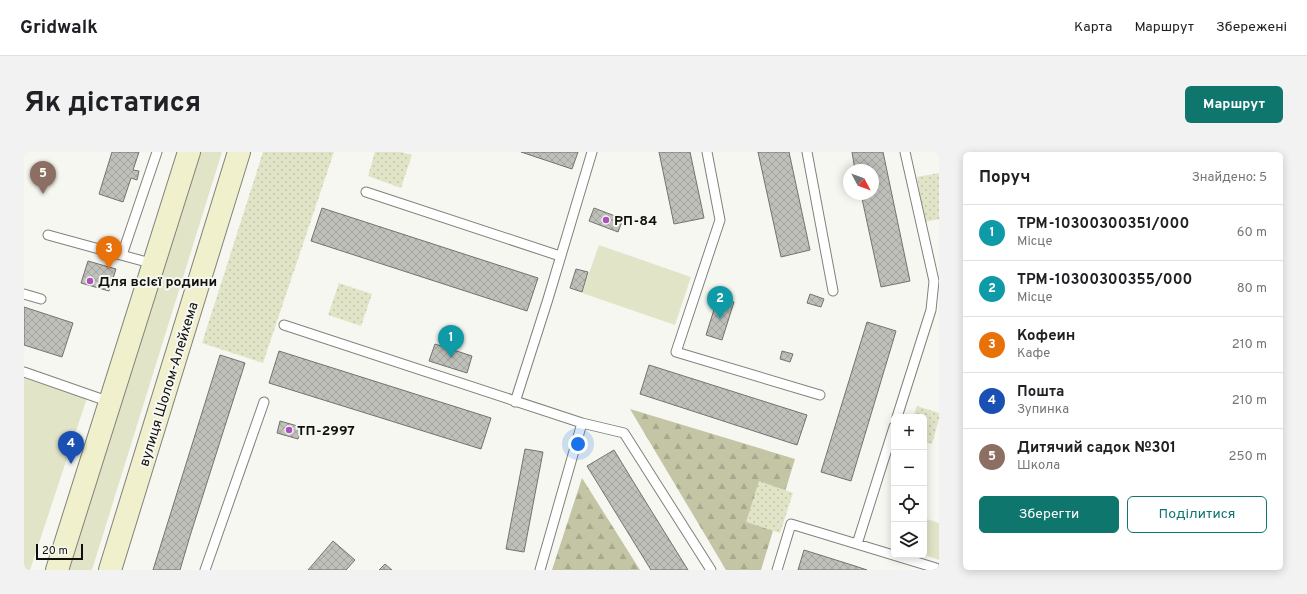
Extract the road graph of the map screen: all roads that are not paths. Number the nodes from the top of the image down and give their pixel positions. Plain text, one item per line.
1 (157, 152) edge
2 (190, 152) edge
3 (239, 152) edge
4 (592, 152) edge
5 (707, 152) edge
6 (808, 152) edge
7 (905, 152) edge
8 (366, 192) dead end
9 (48, 235) dead end
10 (122, 255) junction
11 (560, 256) junction
12 (154, 264) junction
13 (833, 291) dead end
14 (24, 294) edge
15 (41, 299) dead end
16 (284, 325) dead end
17 (24, 372) edge
18 (820, 396) dead end
19 (110, 402) junction
20 (264, 402) dead end
21 (515, 402) junction
22 (898, 414) edge
23 (582, 423) junction
24 (891, 436) edge
25 (857, 544) junction
26 (936, 568) dead end
27 (57, 570) edge
28 (110, 570) edge
29 (205, 570) edge
30 (540, 570) edge
31 (711, 570) edge
32 (777, 570) edge

1 - 10 lane
2 - 12 street
3 - 28 street, вулиця Шолом-Алейхема
4 - 11 lane
5 - 18 lane
6 - 13 lane
7 - 22 lane
8 - 11 lane
9 - 10 lane
10 - 12 lane
11 - 21 lane
12 - 19 street
14 - 15 lane
16 - 21 lane
17 - 19 lane
19 - 27 street
20 - 29 lane
21 - 23 lane
23 - 30 lane
23 - 31 lane
24 - 25 lane
25 - 26 lane
25 - 32 lane

